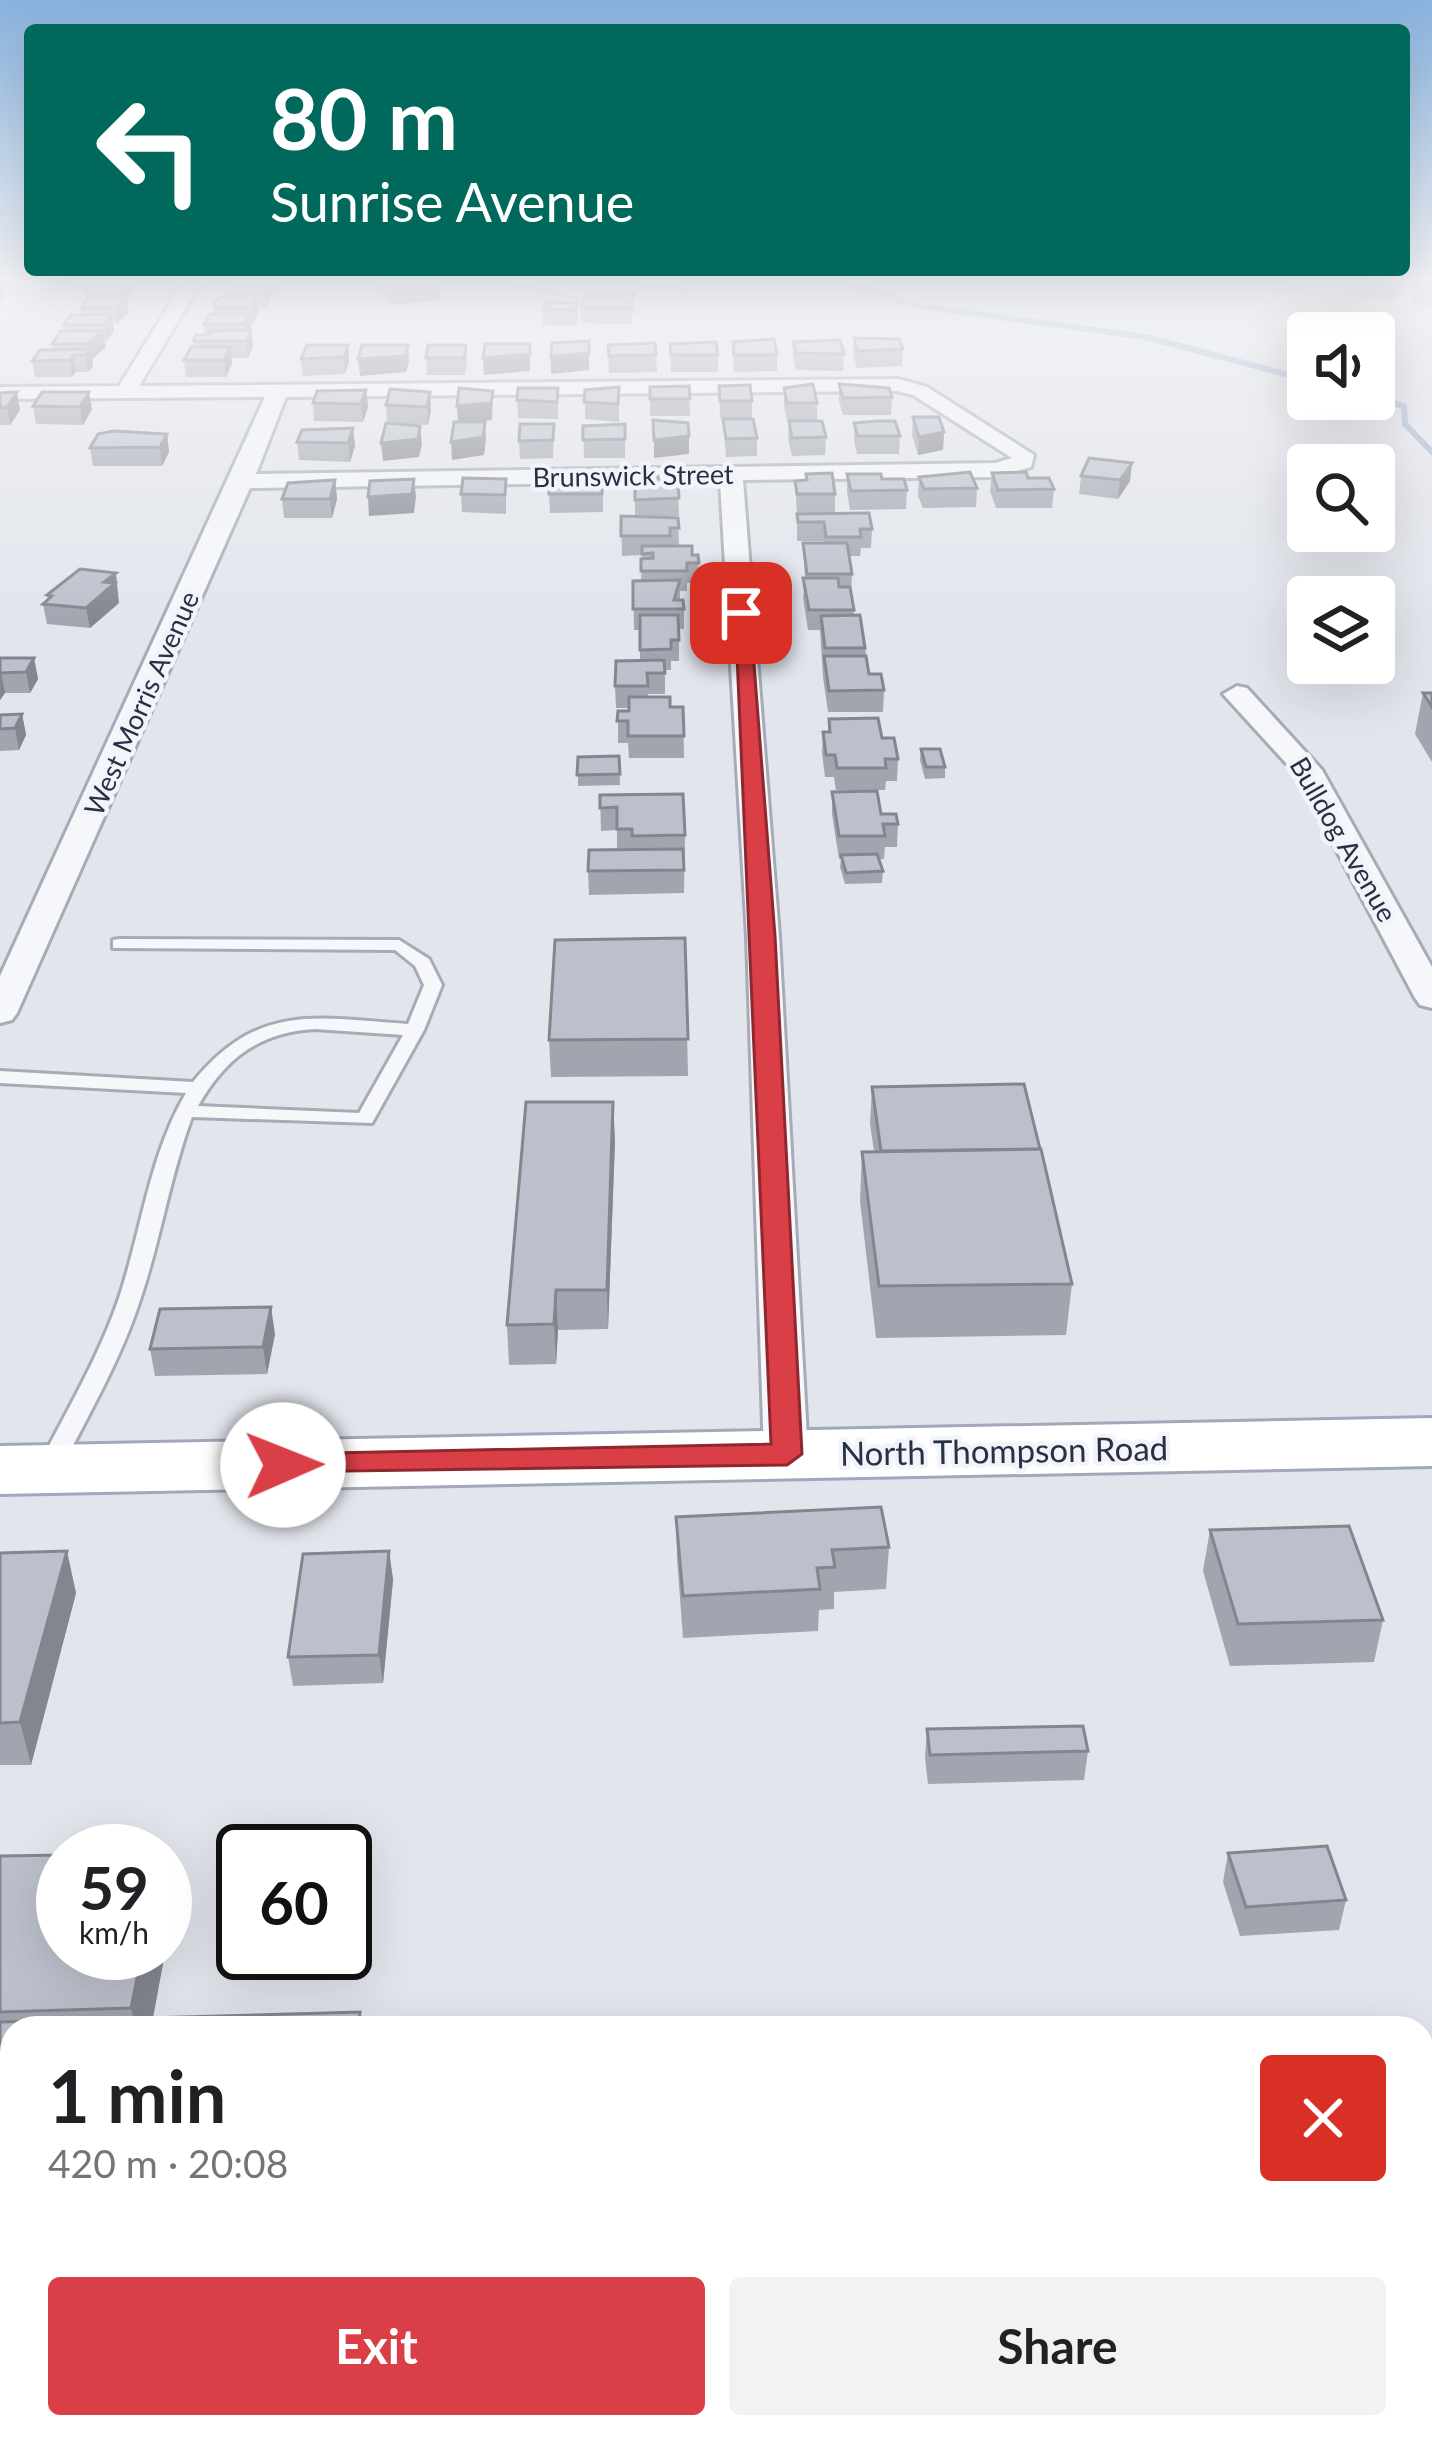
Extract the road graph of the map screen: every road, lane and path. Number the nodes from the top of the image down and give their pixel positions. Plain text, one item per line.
1 (276, 397) edge
2 (926, 397) edge
3 (731, 474) junction
4 (242, 481) junction
5 (1237, 694) dead end
6 (119, 944) dead end
7 (1432, 998) edge
8 (0, 1012) edge
9 (415, 1030) junction
10 (0, 1077) edge
11 (201, 1088) junction
12 (188, 1111) junction
13 (1432, 1442) edge
14 (787, 1454) junction
15 (24, 1470) edge

1 - 4 street, West Morris Avenue
2 - 3 street, Brunswick Street
3 - 4 street, Brunswick Street
3 - 14 street
4 - 8 street, West Morris Avenue
5 - 7 street, Bulldog Avenue
6 - 9 lane
9 - 11 lane
9 - 12 lane
10 - 11 lane
11 - 12 lane
12 - 15 lane
13 - 14 main road, North Thompson Road
14 - 15 main road, North Thompson Road

